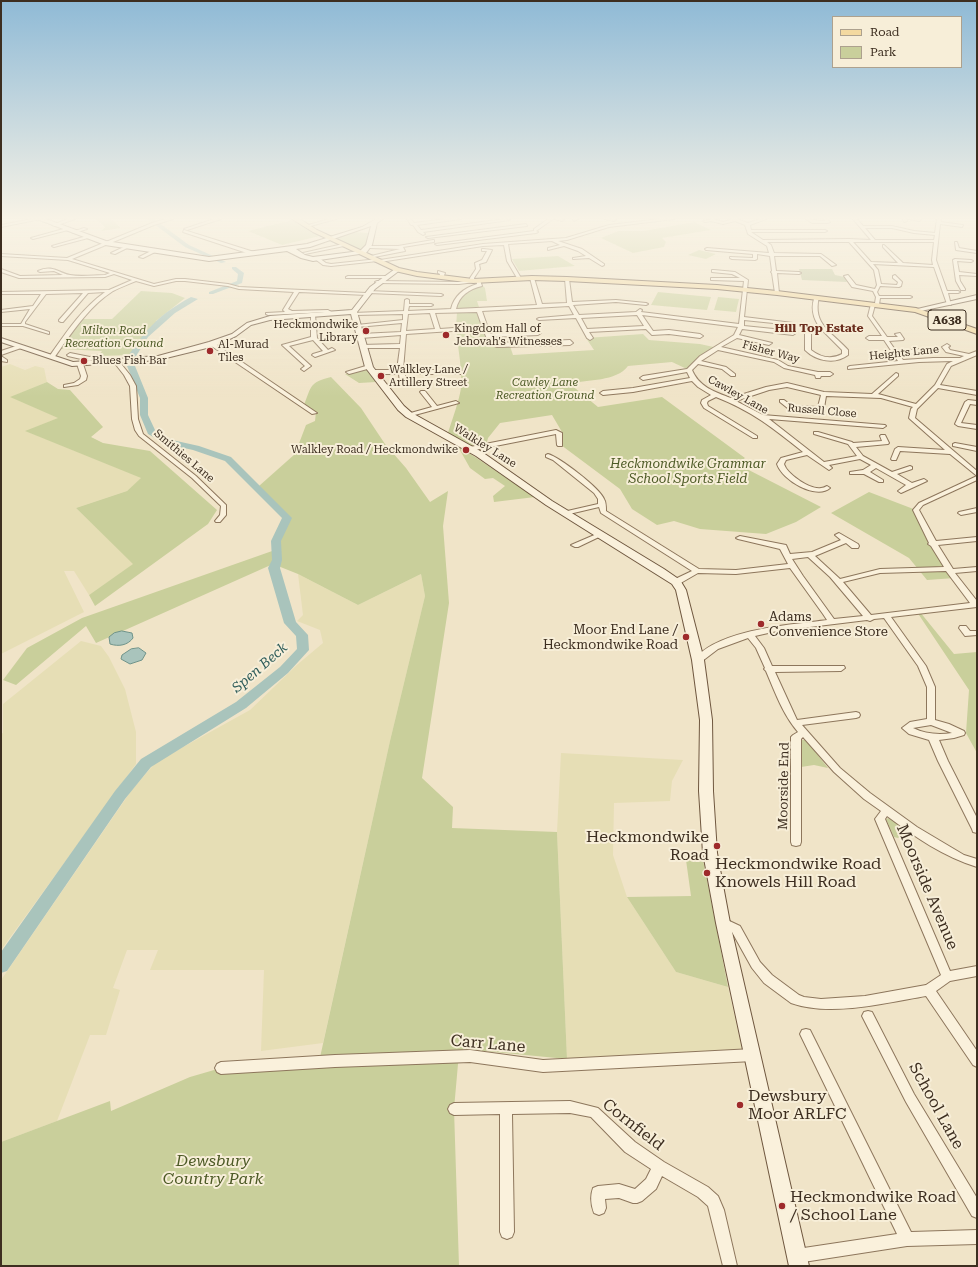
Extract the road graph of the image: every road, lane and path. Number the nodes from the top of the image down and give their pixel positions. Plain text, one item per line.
1 (128, 278) edge
2 (383, 278) edge
3 (407, 278) edge
4 (428, 278) edge
5 (463, 278) edge
6 (472, 278) edge
7 (516, 278) edge
8 (532, 278) edge
9 (536, 278) edge
10 (715, 278) edge
11 (743, 278) edge
12 (775, 278) edge
13 (848, 278) edge
14 (877, 278) edge
15 (895, 278) edge
16 (939, 278) edge
17 (958, 278) edge
18 (567, 279) junction
19 (135, 280) junction
20 (476, 280) junction
21 (746, 280) junction
22 (377, 282) junction
23 (409, 282) junction
24 (424, 282) junction
25 (879, 285) junction
26 (399, 287) dead end
27 (963, 289) dead end
28 (298, 290) junction
29 (746, 290) junction
30 (875, 290) junction
31 (87, 291) junction
32 (111, 291) junction
33 (46, 292) junction
34 (777, 292) junction
35 (944, 292) junction
36 (959, 292) dead end
37 (1, 293) edge
38 (367, 293) junction
39 (395, 293) junction
40 (441, 295) dead end
41 (817, 297) junction
42 (977, 297) edge
43 (907, 298) dead end
44 (876, 302) junction
45 (570, 304) junction
46 (949, 304) junction
47 (431, 305) dead end
48 (540, 306) junction
49 (33, 307) junction
50 (478, 310) junction
51 (916, 310) junction
52 (1, 311) edge
53 (453, 311) junction
54 (406, 312) junction
55 (432, 312) junction
56 (291, 313) junction
57 (354, 313) junction
58 (638, 313) junction
59 (268, 314) dead end
60 (334, 314) junction
61 (313, 318) junction
62 (578, 318) junction
63 (742, 318) junction
64 (539, 320) dead end
65 (61, 321) dead end
66 (405, 321) junction
67 (793, 324) dead end
68 (23, 325) junction
69 (300, 325) dead end
70 (1, 326) edge
71 (357, 326) junction
72 (741, 326) junction
73 (819, 326) junction
74 (484, 327) junction
75 (647, 327) junction
76 (46, 331) dead end
77 (438, 331) junction
78 (586, 331) junction
79 (538, 332) dead end
80 (977, 332) edge
81 (403, 333) junction
82 (793, 333) dead end
83 (901, 335) dead end
84 (362, 336) junction
85 (488, 336) junction
86 (552, 336) dead end
87 (700, 336) dead end
88 (736, 336) junction
89 (314, 338) junction
90 (590, 338) dead end
91 (870, 338) dead end
92 (885, 339) junction
93 (1, 340) edge
94 (570, 342) dead end
95 (212, 344) junction
96 (557, 344) junction
97 (769, 344) dead end
98 (363, 346) junction
99 (401, 346) junction
100 (947, 346) dead end
101 (19, 347) junction
102 (718, 348) junction
103 (58, 349) junction
104 (925, 351) dead end
105 (894, 352) junction
106 (1, 353) edge
107 (977, 353) edge
108 (41, 354) junction
109 (70, 355) dead end
110 (315, 355) dead end
111 (969, 356) junction
112 (52, 357) junction
113 (97, 357) dead end
114 (961, 360) junction
115 (90, 361) junction
116 (116, 361) junction
117 (303, 361) junction
118 (901, 361) dead end
119 (696, 362) junction
120 (294, 363) dead end
121 (80, 364) junction
122 (850, 368) dead end
123 (304, 369) dead end
124 (371, 370) junction
125 (689, 370) junction
126 (349, 372) dead end
127 (401, 372) junction
128 (461, 372) dead end
129 (733, 373) dead end
130 (830, 374) dead end
131 (896, 375) dead end
132 (643, 378) dead end
133 (692, 379) junction
134 (403, 383) dead end
135 (66, 386) dead end
136 (937, 386) junction
137 (423, 392) dead end
138 (603, 393) dead end
139 (977, 393) edge
140 (824, 394) junction
141 (715, 395) junction
142 (875, 396) junction
143 (732, 400) junction
144 (782, 401) dead end
145 (456, 403) dead end
146 (977, 403) edge
147 (917, 406) junction
148 (435, 408) junction
149 (314, 413) dead end
150 (409, 415) junction
151 (760, 417) junction
152 (883, 426) dead end
153 (977, 427) edge
154 (816, 433) dead end
155 (883, 436) dead end
156 (755, 437) dead end
157 (560, 445) dead end
158 (853, 445) junction
159 (955, 445) dead end
160 (469, 448) junction
161 (977, 449) edge
162 (952, 452) junction
163 (808, 453) junction
164 (548, 456) dead end
165 (861, 457) junction
166 (894, 459) dead end
167 (875, 466) junction
168 (910, 468) dead end
169 (864, 472) junction
170 (852, 473) dead end
171 (891, 474) junction
172 (977, 474) edge
173 (881, 481) dead end
174 (924, 481) dead end
175 (911, 485) junction
176 (822, 490) dead end
177 (901, 491) dead end
178 (601, 505) junction
179 (977, 510) edge
180 (564, 513) junction
181 (961, 513) dead end
182 (218, 521) dead end
183 (599, 535) junction
184 (839, 535) dead end
185 (740, 538) dead end
186 (977, 539) edge
187 (847, 540) junction
188 (932, 544) junction
189 (575, 546) dead end
190 (855, 546) dead end
191 (809, 554) junction
192 (787, 557) junction
193 (791, 566) junction
194 (977, 569) edge
195 (949, 570) junction
196 (697, 571) junction
197 (840, 581) junction
198 (676, 582) junction
199 (976, 604) edge
200 (887, 617) junction
201 (870, 619) junction
202 (832, 622) junction
203 (963, 628) dead end
204 (977, 633) edge
205 (750, 634) junction
206 (698, 660) junction
207 (841, 668) dead end
208 (768, 670) junction
209 (856, 715) dead end
210 (795, 722) junction
211 (931, 722) junction
212 (804, 733) junction
213 (933, 737) junction
214 (886, 811) junction
215 (977, 829) edge
216 (796, 842) dead end
217 (977, 862) edge
218 (723, 923) junction
219 (977, 970) edge
220 (947, 977) junction
221 (929, 990) junction
222 (868, 1016) dead end
223 (806, 1034) dead end
224 (753, 1055) junction
225 (977, 1061) edge
226 (221, 1068) dead end
227 (506, 1108) junction
228 (454, 1109) dead end
229 (659, 1167) junction
230 (599, 1208) dead end
231 (977, 1211) edge
232 (507, 1232) dead end
233 (977, 1237) edge
234 (907, 1239) junction
235 (798, 1261) edge
236 (730, 1266) edge

1 - 19 street
2 - 22 main road
3 - 23 street
4 - 24 street
5 - 20 main road, A638
6 - 20 street
7 - 20 main road, A638
8 - 48 street
9 - 18 main road, A638
10 - 21 street
11 - 21 street
12 - 34 street
13 - 30 street
14 - 25 street
15 - 25 street
16 - 35 street
17 - 27 street
18 - 29 main road, A638
18 - 45 street
19 - 28 street
19 - 32 street
20 - 24 street
20 - 53 street
21 - 29 street
22 - 23 street
22 - 38 main road
23 - 24 street
25 - 30 street
26 - 39 street
28 - 38 street
28 - 56 street
29 - 34 main road, A638
29 - 63 street
30 - 44 street
31 - 32 street
31 - 33 street
31 - 65 street
32 - 103 street
33 - 37 street
33 - 49 street
34 - 41 main road, A638
35 - 36 street
35 - 46 street
38 - 39 street
38 - 57 main road
39 - 40 street
41 - 44 main road, A638
41 - 73 street
42 - 46 main road
43 - 44 street
44 - 51 main road, A638
44 - 92 street
45 - 48 street
45 - 58 street
45 - 62 street
46 - 51 main road
47 - 54 street
48 - 50 street
49 - 52 street
49 - 68 street
50 - 53 street
50 - 74 street
51 - 80 main road, A638
53 - 55 street
54 - 55 street
54 - 57 street
54 - 66 street
55 - 77 street
56 - 59 street
56 - 60 street
57 - 60 main road
57 - 71 main road, Walkley Lane
58 - 62 street
58 - 72 street
58 - 75 street
60 - 61 main road
61 - 69 street
61 - 89 street
61 - 95 main road
62 - 64 street
62 - 78 street
63 - 67 street
63 - 72 street
66 - 71 street
66 - 81 street
68 - 70 street
68 - 76 street
71 - 84 main road, Walkley Lane
72 - 82 street
72 - 88 street
73 - 73 street
74 - 77 street
74 - 85 street
75 - 78 street
75 - 87 street
77 - 81 street
78 - 90 street
79 - 85 street
81 - 84 street
81 - 99 street
83 - 92 street
84 - 98 main road, Walkley Lane
85 - 96 street
86 - 96 street
88 - 97 street
88 - 102 street, Cawley Lane
89 - 110 street
89 - 117 street
91 - 92 street
92 - 105 street
93 - 101 main road
94 - 96 street
95 - 116 main road
95 - 149 street
98 - 99 street
98 - 124 main road, Walkley Lane
99 - 127 street
100 - 111 street
101 - 106 street
101 - 108 main road
102 - 119 street, Cawley Lane
102 - 130 street, Fisher Way
103 - 108 street
103 - 112 street
104 - 105 street
105 - 118 street
107 - 111 street
108 - 112 main road
109 - 115 street
111 - 114 street
112 - 121 main road
113 - 115 street
114 - 122 street, Heights Lane
114 - 136 street
115 - 116 main road
115 - 121 main road
116 - 182 street, Smithies Lane
117 - 120 street
117 - 123 street
119 - 125 street, Cawley Lane
119 - 129 street
121 - 135 street
124 - 126 street
124 - 127 street
124 - 150 main road, Walkley Lane
125 - 132 street
125 - 133 street, Cawley Lane
127 - 128 street
127 - 134 street
131 - 142 street
133 - 138 street
133 - 141 street, Cawley Lane
136 - 139 street
136 - 147 street
137 - 148 street
140 - 142 street
140 - 143 street
140 - 144 street
141 - 143 street, Cawley Lane
141 - 156 street
142 - 147 street
143 - 151 street, Cawley Lane
145 - 148 street
146 - 153 street
147 - 162 street
148 - 150 street
150 - 160 main road, Walkley Lane
151 - 152 street, Russell Close
151 - 163 street, Cawley Lane
154 - 158 street
155 - 158 street
157 - 160 street
158 - 165 street
159 - 161 street
160 - 180 main road, Walkley Lane
162 - 166 street
162 - 172 street
163 - 165 street, Cawley Lane
163 - 176 street
164 - 178 street
165 - 167 street
167 - 169 street
167 - 171 street
168 - 171 street
169 - 170 street
169 - 173 street
171 - 175 street
172 - 188 street
174 - 175 street
175 - 177 street
178 - 180 street
178 - 196 street
179 - 181 street
180 - 183 main road, Walkley Lane
183 - 189 street
183 - 198 main road, Walkley Lane
184 - 187 street
185 - 192 street
186 - 188 street
187 - 190 street
187 - 191 street
188 - 195 street
191 - 192 street
191 - 197 street
192 - 193 street
193 - 196 street
193 - 202 street
194 - 195 street
195 - 197 street
195 - 199 street
196 - 198 street
197 - 201 street
198 - 206 main road
199 - 200 street
200 - 201 street
200 - 211 street
201 - 202 street
202 - 205 street
203 - 204 street
205 - 206 street
205 - 208 street, Moorside Avenue
206 - 218 main road
207 - 208 street
208 - 210 street, Moorside Avenue
209 - 210 street
210 - 212 street, Moorside Avenue
211 - 213 street
211 - 213 street
212 - 214 street, Moorside Avenue
212 - 216 street, Moorside End
213 - 215 street
214 - 217 street, Moorside Avenue
214 - 220 street, Moorside Avenue
218 - 221 street
218 - 224 main road
219 - 220 street
220 - 221 street
221 - 225 street
222 - 231 street, School Lane
223 - 234 street
224 - 226 street, Carr Lane
224 - 235 main road
227 - 228 street, Cornfield
227 - 229 street, Cornfield
227 - 232 street
229 - 230 street
229 - 236 street, Cornfield
233 - 234 street
234 - 235 street

